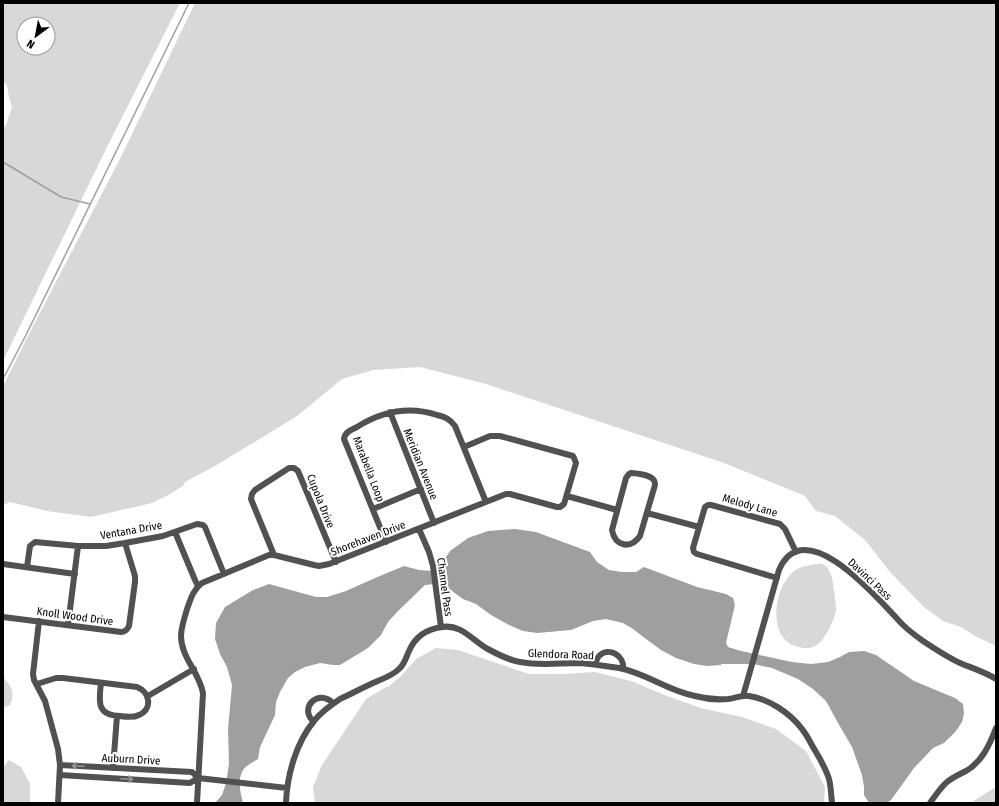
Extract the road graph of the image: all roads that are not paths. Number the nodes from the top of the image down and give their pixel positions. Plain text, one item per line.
1 (390, 412) junction
2 (464, 447) junction
3 (421, 489) junction
4 (567, 496) junction
5 (486, 502) junction
6 (373, 509) junction
7 (617, 510) junction
8 (647, 513) junction
9 (434, 523) junction
10 (699, 527) junction
11 (419, 529) junction
12 (175, 532) junction
13 (386, 542) junction
14 (125, 543) junction
15 (78, 546) junction
16 (796, 552) junction
17 (274, 555) junction
18 (336, 562) junction
19 (3, 564) edge
20 (27, 567) junction
21 (74, 574) junction
22 (224, 574) junction
23 (777, 578) junction
24 (198, 586) junction
25 (3, 617) edge
26 (39, 621) junction
27 (68, 625) junction
28 (440, 627) junction
29 (594, 664) junction
30 (194, 669) junction
31 (623, 669) junction
32 (996, 679) edge
33 (102, 683) junction
34 (37, 684) junction
35 (148, 696) junction
36 (743, 696) junction
37 (333, 703) junction
38 (117, 716) junction
39 (313, 721) junction
40 (996, 728) edge
41 (60, 766) junction
42 (113, 768) junction
43 (60, 775) junction
44 (198, 778) junction
45 (287, 788) junction
46 (58, 803) edge
47 (197, 803) edge
48 (286, 803) edge
49 (832, 803) edge
50 (930, 803) edge

1 - 2 street, Marabella Loop
1 - 3 street, Meridian Avenue
1 - 6 street, Marabella Loop
2 - 4 street
2 - 5 street, Marabella Loop
3 - 6 street
3 - 9 street, Meridian Avenue
4 - 5 street, Shorehaven Drive
4 - 7 street
5 - 9 street, Shorehaven Drive
6 - 13 street, Marabella Loop
7 - 8 street
7 - 8 street
8 - 10 street
9 - 11 street, Shorehaven Drive
10 - 16 street, Melody Lane
10 - 23 street
11 - 13 street, Shorehaven Drive
11 - 28 street, Channel Pass
12 - 14 street, Ventana Drive
12 - 22 street, Ventana Drive
12 - 24 street
13 - 18 street, Shorehaven Drive
14 - 15 street, Ventana Drive
14 - 27 street, Knoll Wood Drive
15 - 20 street, Ventana Drive
15 - 21 street
16 - 23 street
16 - 32 street, Davinci Pass
17 - 18 street, Shorehaven Drive
17 - 18 street, Cupola Drive
17 - 22 street
19 - 20 street
20 - 21 street
21 - 27 street
22 - 24 street
23 - 36 street
24 - 30 street
25 - 26 street, Knoll Wood Drive
26 - 27 street, Knoll Wood Drive
26 - 34 street
28 - 29 street, Glendora Road
28 - 37 street, Glendora Road
29 - 31 street, Glendora Road
29 - 31 street
30 - 35 street
30 - 44 street
31 - 36 street, Glendora Road
33 - 34 street
33 - 35 street
33 - 38 street
34 - 41 street
35 - 38 street
36 - 49 street, Glendora Road
37 - 39 street, Glendora Road
37 - 39 street
38 - 42 street
39 - 45 street, Glendora Road
40 - 50 street
42 -> 41 street, Auburn Drive
41 - 43 street
42 - 44 street, Auburn Drive
43 -> 44 street, Auburn Drive
43 - 46 street
44 - 45 street, Auburn Drive
44 - 47 street
45 - 48 street, Glendora Road

